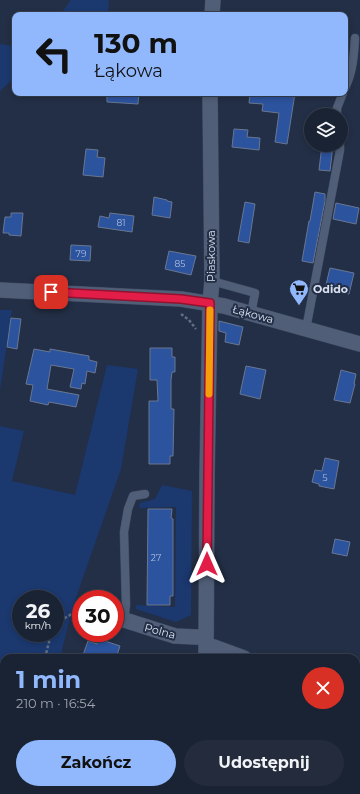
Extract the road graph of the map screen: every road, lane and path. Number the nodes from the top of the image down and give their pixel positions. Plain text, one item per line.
1 (213, 0) edge
2 (212, 12) edge
3 (355, 38) dead end
4 (348, 82) edge
5 (210, 96) edge
6 (342, 96) edge
7 (337, 108) edge
8 (340, 152) edge
9 (212, 281) junction
10 (0, 290) edge
11 (210, 303) junction
12 (178, 312) dead end
13 (251, 314) junction
14 (306, 329) junction
15 (198, 334) dead end
16 (360, 344) edge
17 (145, 494) dead end
18 (124, 610) edge
19 (124, 620) edge
20 (49, 642) edge
21 (206, 647) edge
22 (46, 654) edge
23 (233, 654) edge

1 - 2 street
3 - 4 lane
5 - 9 street, Piaskowa
6 - 7 lane
8 - 14 lane
9 - 11 street, Piaskowa
9 - 13 lane
10 - 11 street, Łąkowa
11 - 13 street, Łąkowa
11 - 21 street, Piaskowa
12 - 15 path
13 - 14 street, Łąkowa
14 - 16 street, Łąkowa
17 - 18 lane
19 - 21 street, Polna
20 - 22 path
21 - 23 street, Polna

